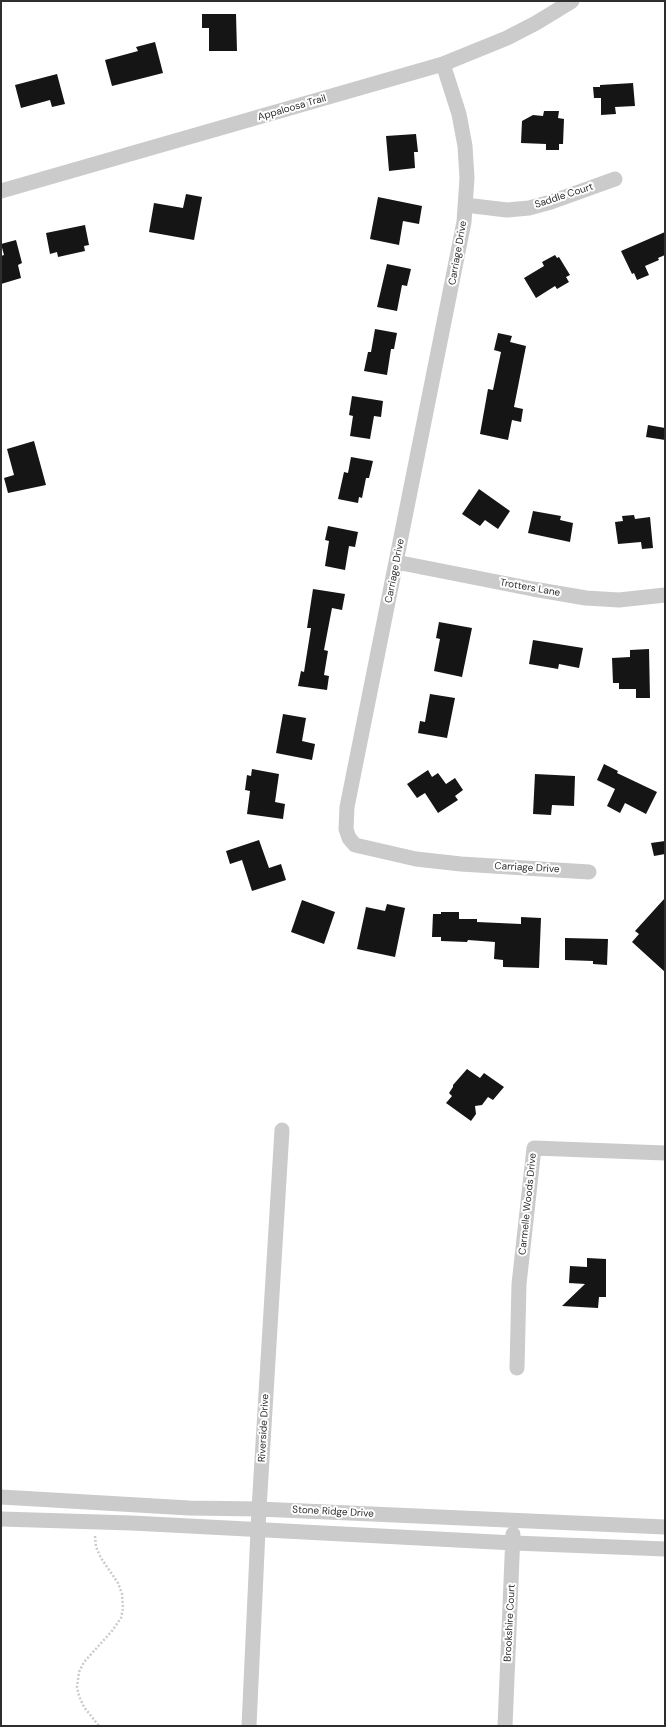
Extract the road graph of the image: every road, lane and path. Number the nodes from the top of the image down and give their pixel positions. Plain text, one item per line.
1 (572, 1) edge
2 (443, 64) junction
3 (615, 179) dead end
4 (1, 191) edge
5 (465, 205) junction
6 (396, 562) junction
7 (665, 595) edge
8 (589, 872) dead end
9 (282, 1130) dead end
10 (665, 1153) edge
11 (517, 1368) dead end
12 (1, 1496) edge
13 (259, 1509) junction
14 (1, 1519) edge
15 (513, 1521) junction
16 (665, 1527) edge
17 (258, 1528) junction
18 (95, 1529) dead end
19 (514, 1543) junction
20 (665, 1549) edge
21 (99, 1726) edge
22 (249, 1726) edge
23 (505, 1726) edge

1 - 2 street, Appaloosa Trail
2 - 4 street, Appaloosa Trail
2 - 5 street, Carriage Drive
3 - 5 street, Saddle Court
5 - 6 street, Carriage Drive
6 - 7 street, Trotters Lane
6 - 8 street, Carriage Drive
9 - 13 street, Riverside Drive
10 - 11 street, Carmelle Woods Drive
12 - 13 street, Stone Ridge Drive
13 - 15 street, Stone Ridge Drive
13 - 17 street, Riverside Drive
14 - 17 street, Stone Ridge Drive
15 - 16 street, Stone Ridge Drive
15 - 19 street, Brookshire Court
17 - 19 street, Stone Ridge Drive
17 - 22 street, Riverside Drive
18 - 21 path
19 - 20 street, Stone Ridge Drive
19 - 23 street, Brookshire Court

